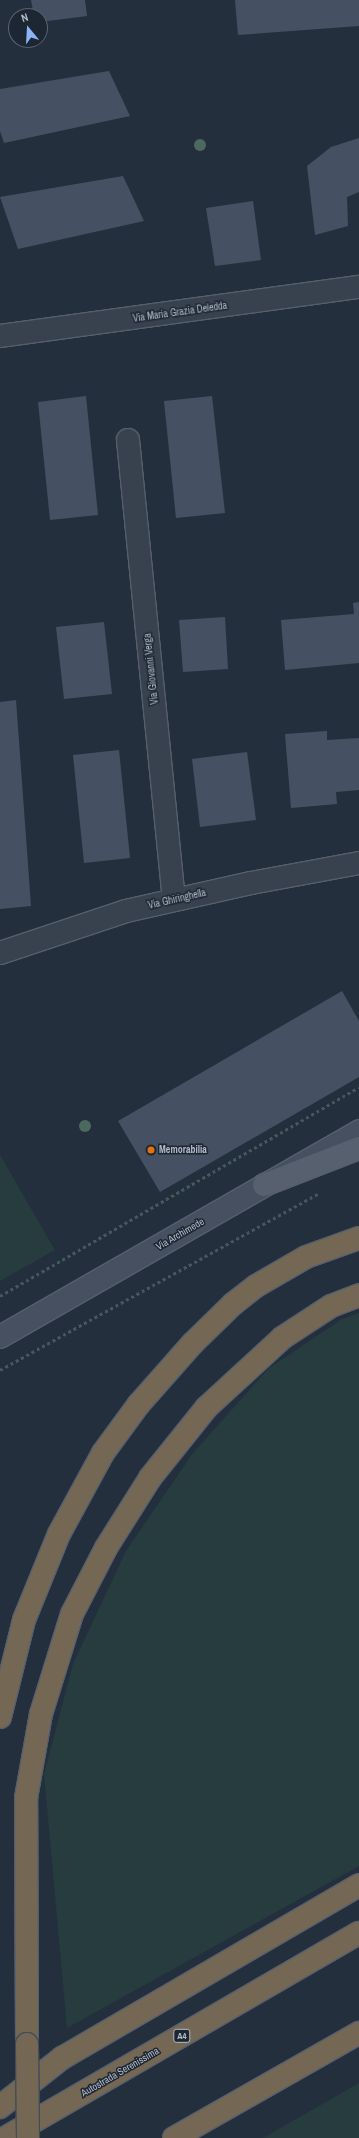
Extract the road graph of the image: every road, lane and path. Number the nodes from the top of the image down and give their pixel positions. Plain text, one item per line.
1 (359, 287) edge
2 (0, 336) edge
3 (128, 440) dead end
4 (359, 863) edge
5 (174, 899) junction
6 (0, 953) edge
7 (359, 1087) edge
8 (359, 1130) edge
9 (359, 1148) edge
10 (264, 1186) junction
11 (320, 1194) dead end
12 (359, 1238) edge
13 (359, 1295) edge
14 (0, 1296) edge
15 (0, 1337) edge
16 (0, 1370) edge
17 (0, 1717) edge
18 (359, 1885) edge
19 (359, 1933) edge
20 (359, 2033) edge
21 (0, 2107) edge
22 (5, 2138) edge
23 (28, 2138) edge
24 (174, 2138) edge

1 - 2 street, Via Maria Grazia Deledda
3 - 5 street, Via Giovanni Verga
4 - 5 street, Via Ghiringhella
5 - 6 street, Via Ghiringhella
7 - 14 path
8 - 10 street, Via Archimede
9 - 10 main road
10 - 15 street, Via Archimede
11 - 16 path
12 - 17 highway
13 - 23 highway, bridge
18 - 21 highway
19 - 22 highway, Autostrada Serenissima / A4
20 - 24 highway

